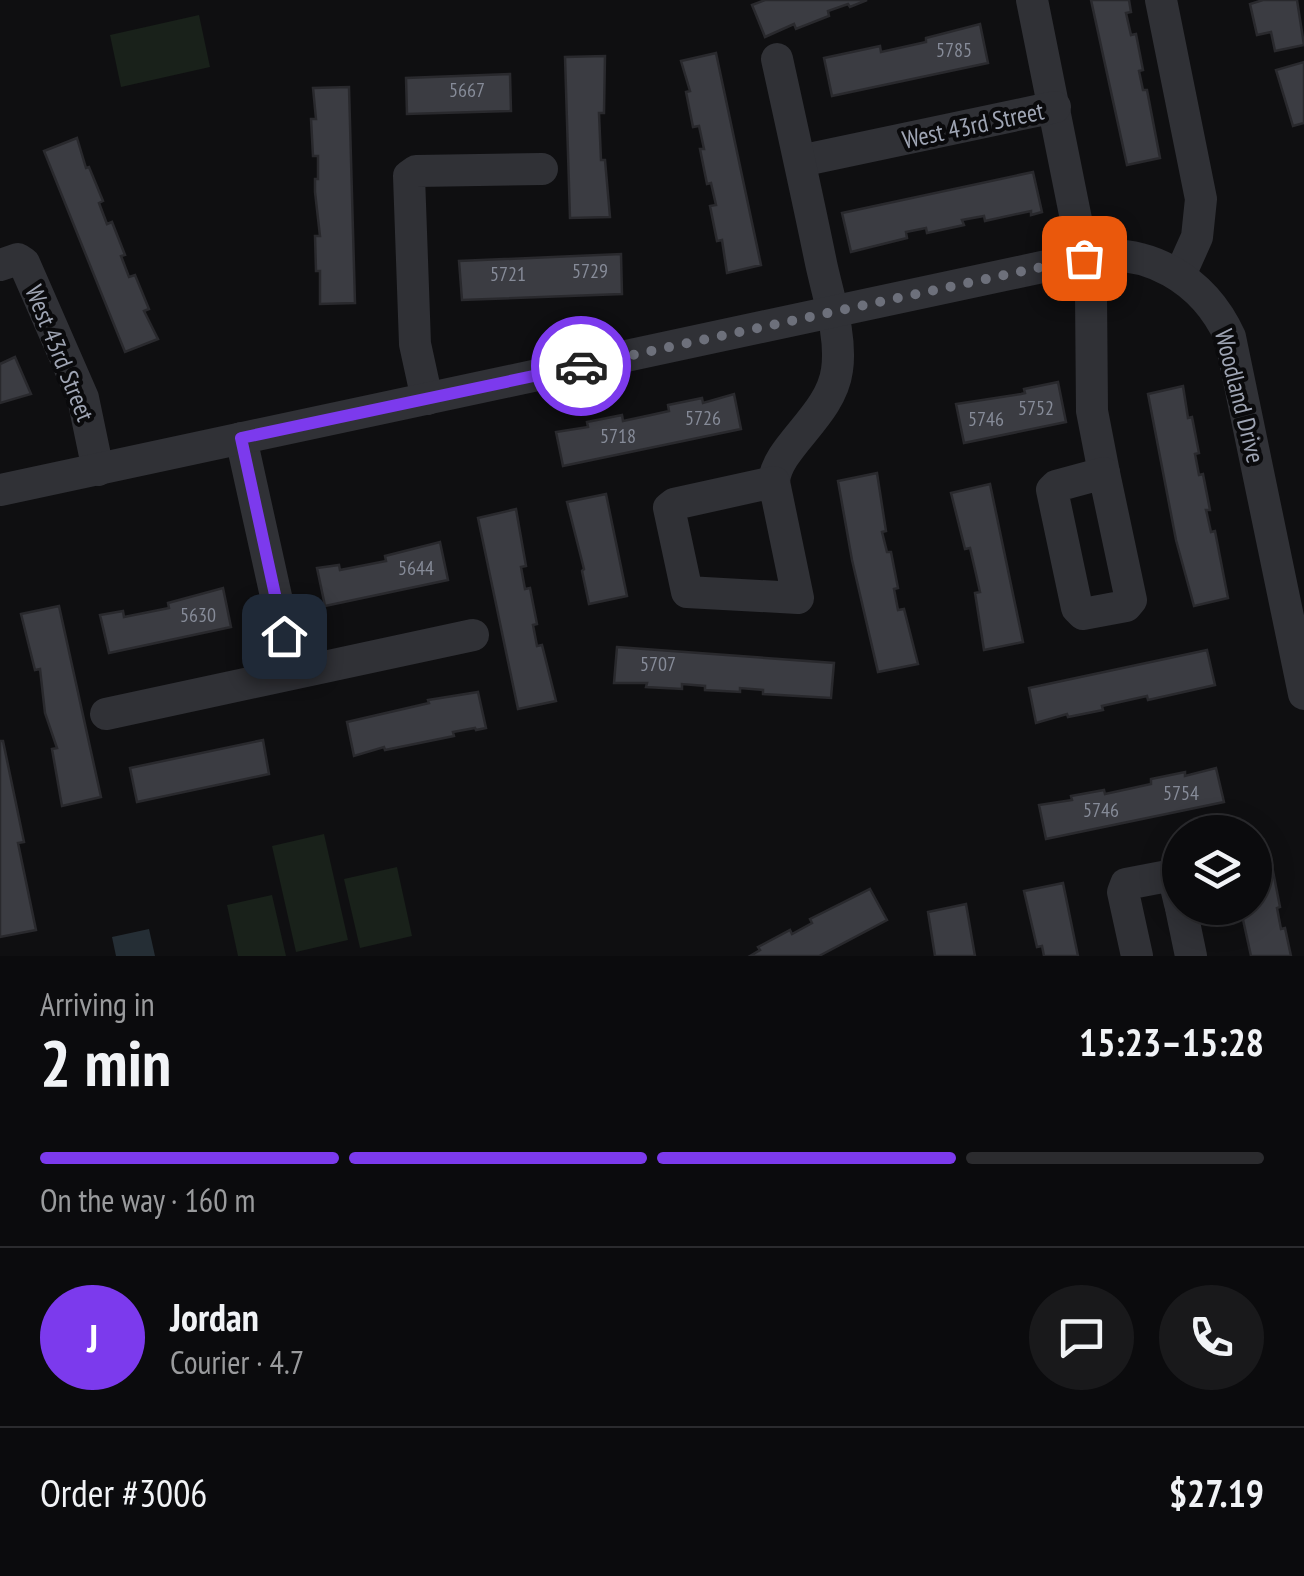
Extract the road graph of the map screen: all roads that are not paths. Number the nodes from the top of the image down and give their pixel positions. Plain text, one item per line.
1 (1032, 0) edge
2 (1160, 0) edge
3 (777, 60) dead end
4 (1056, 108) junction
5 (800, 161) junction
6 (542, 168) dead end
7 (1084, 258) junction
8 (0, 266) edge
9 (1180, 275) junction
10 (832, 312) junction
11 (427, 400) junction
12 (241, 438) junction
13 (98, 470) junction
14 (1104, 474) dead end
15 (774, 482) junction
16 (0, 490) edge
17 (473, 635) dead end
18 (293, 673) junction
19 (1304, 694) edge
20 (106, 714) dead end
21 (1162, 877) edge
22 (1184, 925) edge
23 (1136, 956) edge
24 (1191, 956) edge

1 - 4 street
2 - 9 street
3 - 5 street
4 - 5 street, West 43rd Street
4 - 7 street, West 43rd Street
5 - 10 street
6 - 11 street
7 - 9 street
7 - 10 street
7 - 14 street, West 43rd Street
8 - 13 street, West 43rd Street
9 - 19 street, Woodland Drive
10 - 11 street
10 - 15 street
11 - 12 street
12 - 13 street
12 - 18 street
13 - 16 street
15 - 15 street
17 - 18 street
18 - 20 street
21 - 23 street
22 - 24 street

